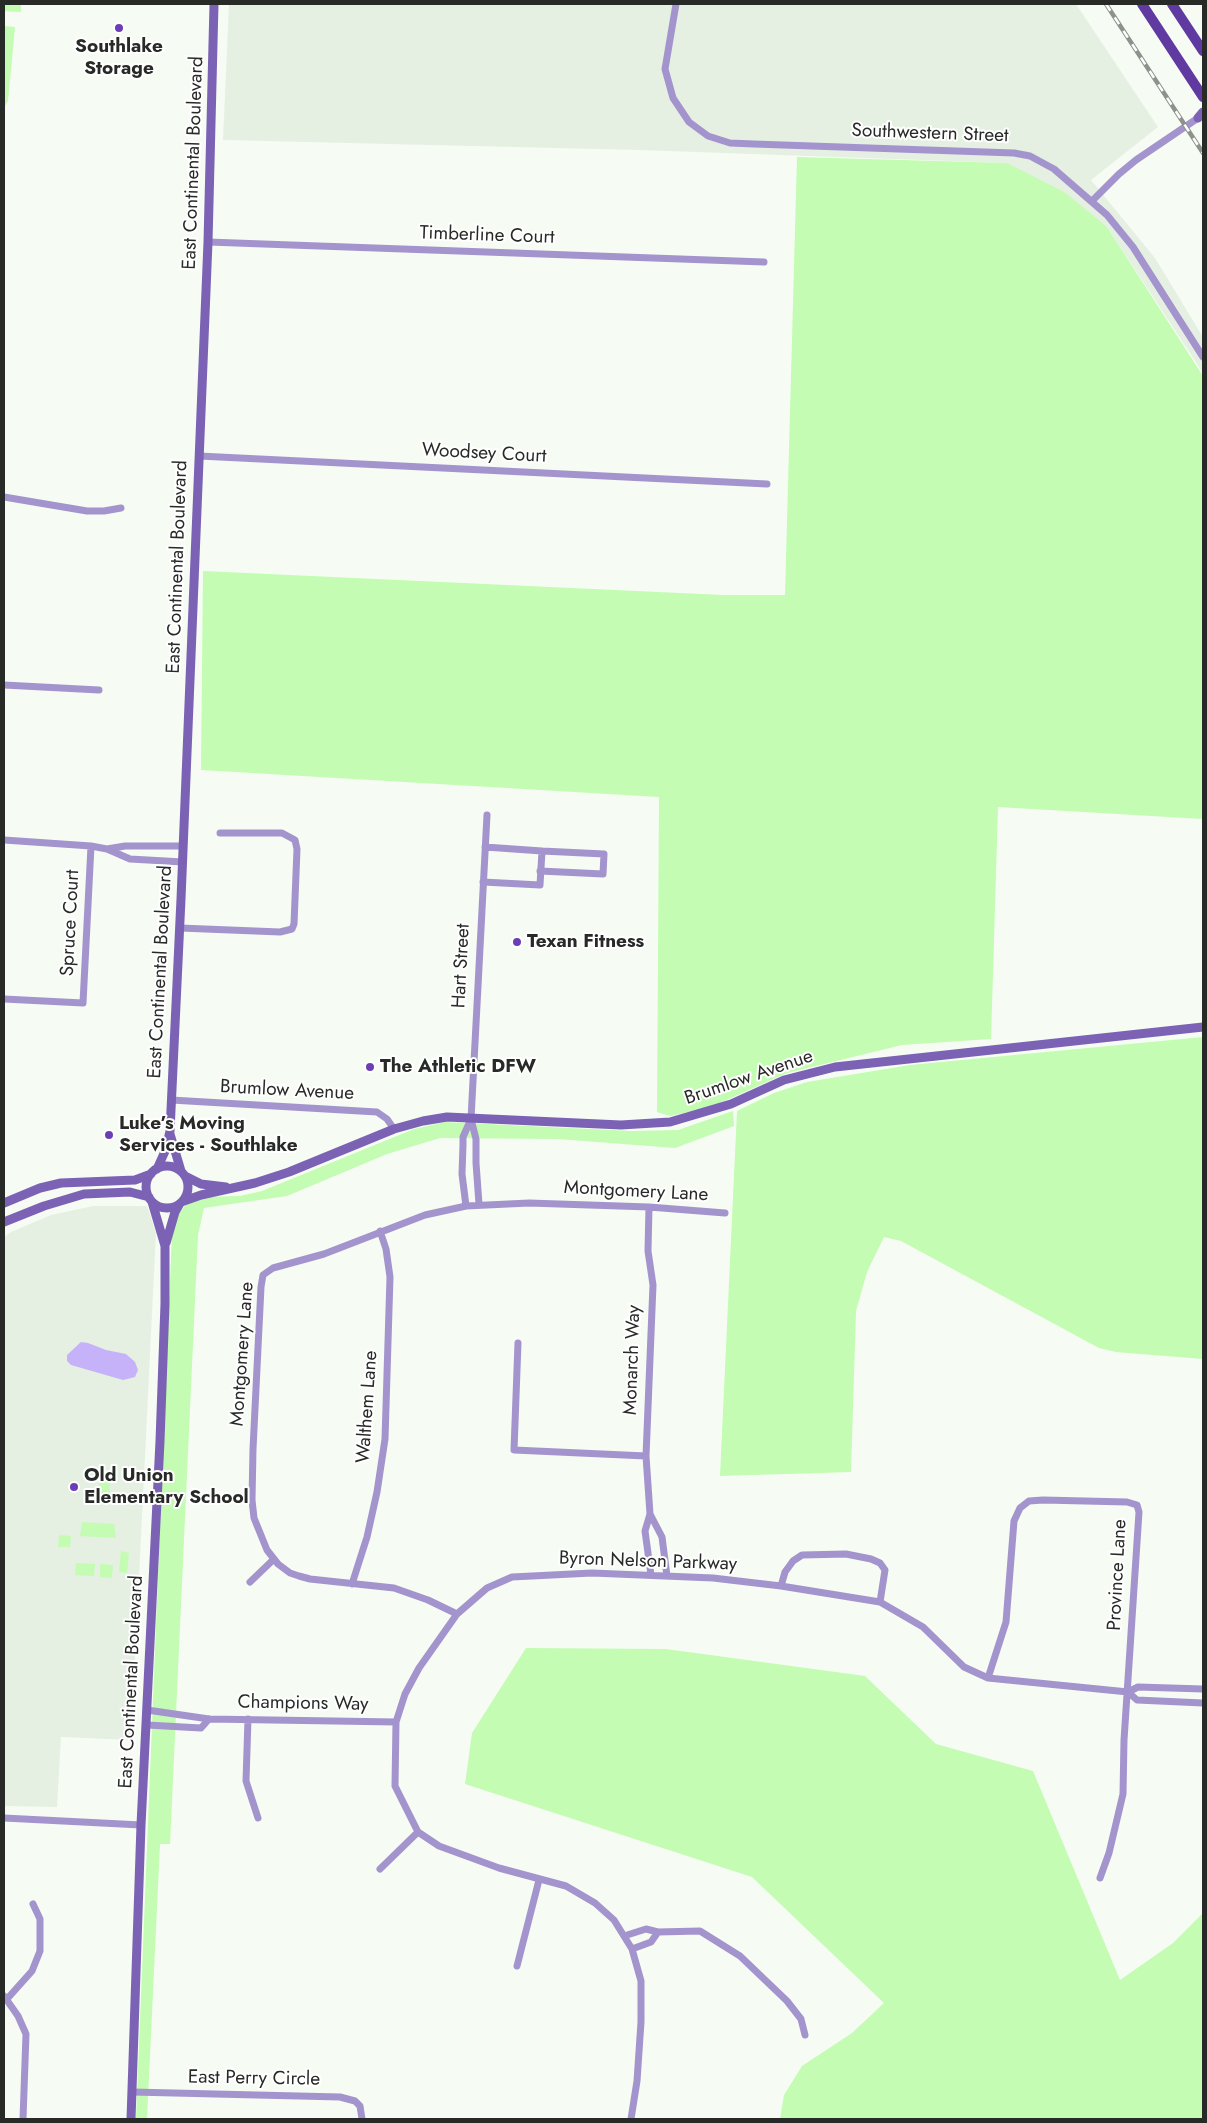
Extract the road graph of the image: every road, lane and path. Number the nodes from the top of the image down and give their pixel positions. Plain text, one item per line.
1 (214, 4) edge
2 (676, 4) edge
3 (1142, 4) edge
4 (1172, 4) edge
5 (1203, 51) edge
6 (1203, 96) edge
7 (1202, 116) edge
8 (1092, 202) junction
9 (208, 242) junction
10 (764, 262) dead end
11 (1203, 357) edge
12 (199, 456) junction
13 (767, 484) dead end
14 (4, 497) edge
15 (121, 508) dead end
16 (4, 685) edge
17 (99, 690) dead end
18 (486, 815) dead end
19 (220, 833) dead end
20 (4, 840) edge
21 (90, 846) junction
22 (183, 846) junction
23 (485, 847) junction
24 (107, 849) junction
25 (542, 851) junction
26 (183, 862) junction
27 (540, 871) junction
28 (483, 882) junction
29 (180, 928) junction
30 (4, 999) edge
31 (1203, 1027) edge
32 (171, 1100) junction
33 (471, 1118) junction
34 (394, 1129) junction
35 (170, 1132) junction
36 (154, 1171) junction
37 (183, 1174) junction
38 (232, 1188) junction
39 (151, 1200) junction
40 (4, 1203) edge
41 (181, 1203) junction
42 (479, 1204) junction
43 (466, 1206) junction
44 (649, 1207) junction
45 (725, 1213) dead end
46 (4, 1222) edge
47 (380, 1231) junction
48 (165, 1246) junction
49 (518, 1343) dead end
50 (646, 1456) junction
51 (650, 1514) junction
52 (274, 1559) junction
53 (651, 1576) junction
54 (668, 1576) junction
55 (250, 1582) dead end
56 (352, 1584) junction
57 (781, 1586) junction
58 (880, 1602) junction
59 (457, 1614) junction
60 (988, 1678) junction
61 (1195, 1688) junction
62 (1203, 1689) edge
63 (1128, 1692) junction
64 (1195, 1702) junction
65 (1203, 1703) edge
66 (147, 1710) junction
67 (248, 1719) junction
68 (209, 1720) junction
69 (396, 1722) junction
70 (146, 1725) junction
71 (4, 1818) edge
72 (258, 1818) dead end
73 (142, 1825) junction
74 (418, 1832) junction
75 (380, 1869) dead end
76 (1100, 1878) dead end
77 (539, 1880) junction
78 (33, 1904) dead end
79 (658, 1932) junction
80 (624, 1936) junction
81 (632, 1949) junction
82 (517, 1966) dead end
83 (5, 1997) edge
84 (805, 2034) dead end
85 (132, 2092) junction
86 (23, 2119) edge
87 (131, 2119) edge
88 (362, 2119) edge
89 (631, 2119) edge

1 - 9 main road, East Continental Boulevard
2 - 8 street, Southwestern Street
3 - 6 main road
4 - 5 main road
7 - 8 street
8 - 11 street, Southwestern Street
9 - 10 street, Timberline Court
9 - 12 main road, East Continental Boulevard
12 - 13 street, Woodsey Court
12 - 22 main road, East Continental Boulevard
14 - 15 street
16 - 17 street
18 - 23 street, Hart Street
19 - 29 street
20 - 21 street
21 - 24 street
21 - 30 street, Spruce Court
22 - 24 street
22 - 26 main road, East Continental Boulevard
23 - 25 street
23 - 28 street, Hart Street
24 - 26 street
25 - 27 street
25 - 27 street
26 - 29 main road, East Continental Boulevard
27 - 28 street
28 - 33 street, Hart Street
29 - 32 main road, East Continental Boulevard
31 - 33 main road, Brumlow Avenue
32 - 34 street, Brumlow Avenue
32 - 35 main road, East Continental Boulevard
33 - 34 main road, Brumlow Avenue
33 - 42 street
33 - 43 street
34 - 38 main road, Brumlow Avenue
35 - 36 main road, East Continental Boulevard
35 - 37 main road, East Continental Boulevard
36 - 37 main road
36 - 39 main road
36 - 40 main road
37 - 38 main road, Brumlow Avenue
37 - 41 main road
38 - 41 main road, Brumlow Avenue
39 - 41 main road
39 - 46 main road
39 - 48 main road, East Continental Boulevard
41 - 48 main road, East Continental Boulevard
42 - 43 street, Montgomery Lane
42 - 44 street, Montgomery Lane
43 - 47 street, Montgomery Lane
44 - 45 street, Montgomery Lane
44 - 50 street, Monarch Way
47 - 52 street, Montgomery Lane
47 - 56 street, Walthem Lane
48 - 66 main road, East Continental Boulevard
49 - 50 street
50 - 51 street, Monarch Way
51 - 53 street, Monarch Way
51 - 54 street, Monarch Way
52 - 55 street
52 - 56 street, Montgomery Lane
53 - 54 street, Byron Nelson Parkway
53 - 59 street, Byron Nelson Parkway
54 - 57 street, Byron Nelson Parkway
56 - 59 street, Montgomery Lane
57 - 58 street, Byron Nelson Parkway
57 - 58 street
58 - 60 street, Byron Nelson Parkway
59 - 69 street, Byron Nelson Parkway
60 - 63 street, Byron Nelson Parkway
60 - 63 street, Province Lane
61 - 62 street, Byron Nelson Parkway
61 - 63 street, Byron Nelson Parkway
61 - 64 street
63 - 64 street, Byron Nelson Parkway
63 - 76 street, Province Lane
64 - 65 street, Byron Nelson Parkway
66 - 68 street, Champions Way
66 - 70 main road, East Continental Boulevard
67 - 68 street, Champions Way
67 - 69 street, Champions Way
67 - 72 street
68 - 70 street, Champions Way
69 - 74 street, Byron Nelson Parkway
70 - 73 main road, East Continental Boulevard
71 - 73 street
73 - 85 main road, East Continental Boulevard
74 - 75 street
74 - 77 street, Byron Nelson Parkway
77 - 80 street, Byron Nelson Parkway
77 - 82 street
78 - 83 street
79 - 80 street
79 - 81 street
79 - 84 street
80 - 81 street, Byron Nelson Parkway
81 - 89 street, Byron Nelson Parkway
83 - 86 street
85 - 87 main road, East Continental Boulevard
85 - 88 street, East Perry Circle

